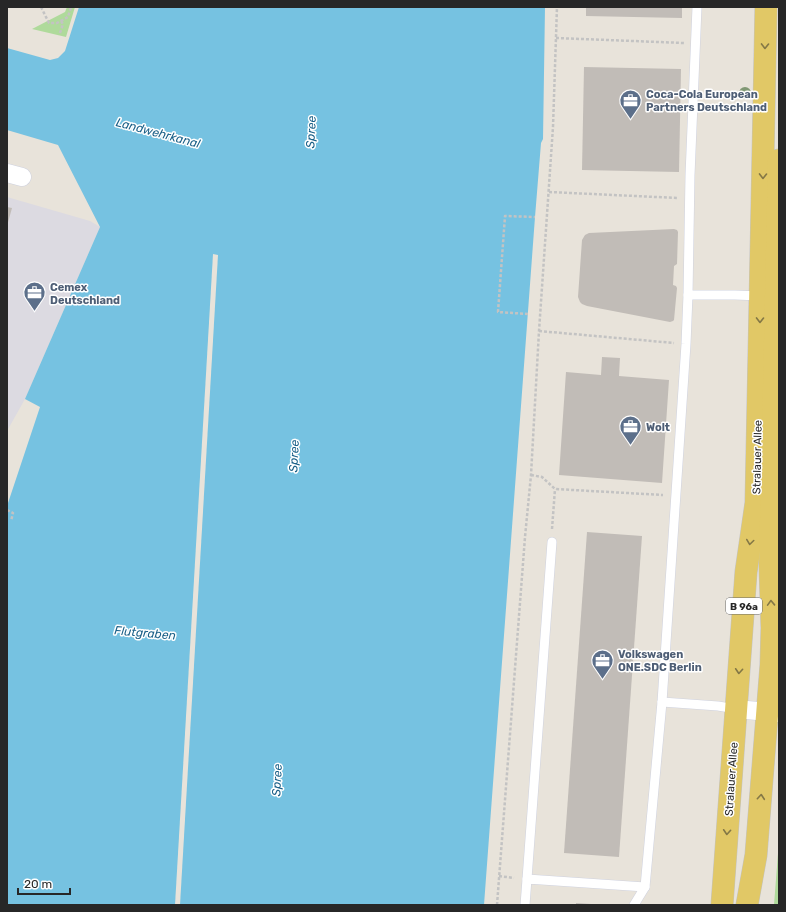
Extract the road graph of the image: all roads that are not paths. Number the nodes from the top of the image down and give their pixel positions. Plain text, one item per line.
1 (697, 7) edge
2 (766, 7) edge
3 (779, 160) edge
4 (688, 294) junction
5 (772, 301) edge
6 (552, 542) road end
7 (662, 702) junction
8 (736, 709) junction
9 (773, 713) edge
10 (527, 879) junction
11 (645, 887) junction
12 (525, 905) edge
13 (634, 905) edge
14 (722, 905) edge
15 (747, 905) edge

1 - 4 lane
2 -> 5 main road, Stralauer Allee / B 96a
3 - 5 main road, Stralauer Allee / B 96a
4 - 5 lane
4 - 7 lane
5 -> 8 main road, Stralauer Allee / B 96a
9 -> 5 main road, Stralauer Allee / B 96a
6 - 10 lane
7 - 8 lane
7 - 11 lane
8 - 9 street
8 -> 14 main road, Stralauer Allee / B 96a
15 -> 9 main road, Stralauer Allee / B 96a
10 - 11 lane
10 - 12 lane
11 - 13 lane

